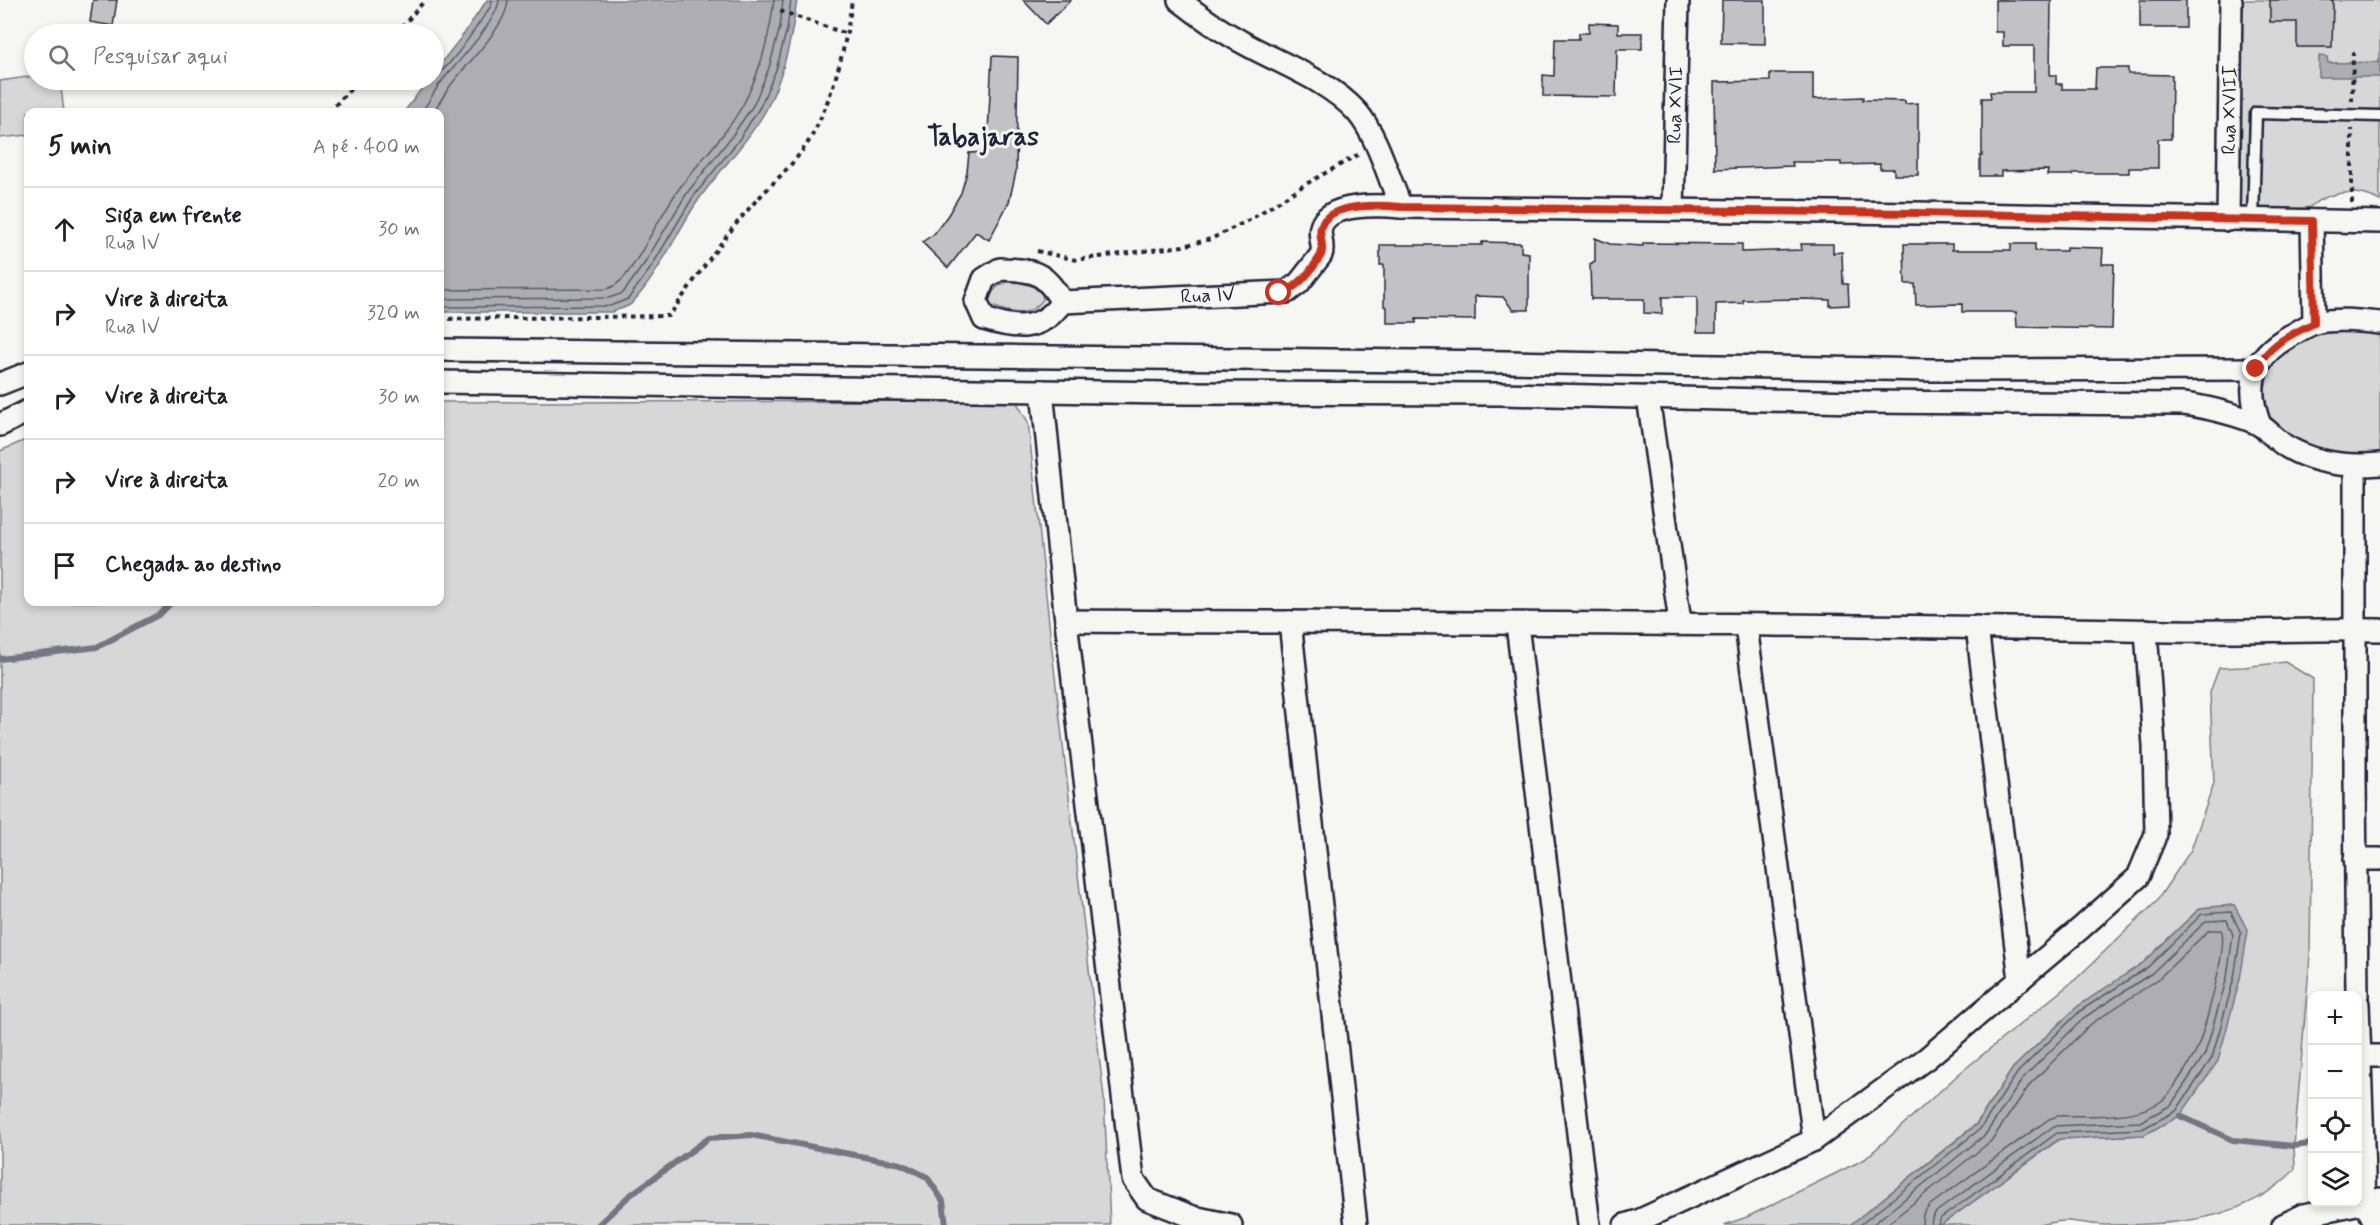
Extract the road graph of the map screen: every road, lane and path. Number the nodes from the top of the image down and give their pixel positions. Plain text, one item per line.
1 (425, 0) edge
2 (852, 0) edge
3 (1179, 0) edge
4 (1678, 0) edge
5 (2230, 0) edge
6 (780, 11) dead end
7 (405, 24) edge
8 (848, 34) junction
9 (2353, 52) dead end
10 (350, 90) edge
11 (333, 108) edge
12 (2352, 115) junction
13 (2380, 116) edge
14 (1375, 145) junction
15 (1401, 207) junction
16 (1673, 210) junction
17 (2228, 220) junction
18 (2253, 220) junction
19 (2312, 221) junction
20 (2352, 221) junction
21 (2380, 222) edge
22 (1033, 251) dead end
23 (1062, 302) dead end
24 (444, 320) edge
25 (2314, 323) junction
26 (2380, 323) edge
27 (444, 350) edge
28 (974, 357) junction
29 (1067, 358) junction
30 (2256, 369) junction
31 (24, 375) edge
32 (444, 381) edge
33 (0, 384) edge
34 (974, 390) junction
35 (1042, 391) junction
36 (1067, 391) junction
37 (1648, 398) junction
38 (24, 413) edge
39 (0, 425) edge
40 (2260, 426) junction
41 (2380, 464) edge
42 (2355, 466) junction
43 (1066, 621) junction
44 (1290, 622) junction
45 (1680, 622) junction
46 (1517, 624) junction
47 (1746, 626) junction
48 (1977, 627) junction
49 (2146, 630) junction
50 (2355, 630) junction
51 (2380, 630) edge
52 (2355, 859) junction
53 (2380, 860) edge
54 (2020, 980) junction
55 (2357, 991) edge
56 (2362, 1021) edge
57 (2370, 1056) edge
58 (1814, 1140) junction
59 (2373, 1200) edge
60 (1231, 1225) edge
61 (1356, 1225) edge
62 (1589, 1225) edge
63 (1625, 1225) edge
64 (2283, 1225) edge
65 (2376, 1225) edge

1 - 7 path
2 - 8 path
3 - 14 street
4 - 16 street, Rua XVII
5 - 17 street, Rua XVIII
6 - 8 path
8 - 24 path
9 - 12 path
10 - 11 path
12 - 13 lane
12 - 18 lane
12 - 20 path
14 - 15 street
14 - 22 path
15 - 16 street, Rua IV
15 - 23 street, Rua IV
16 - 17 street, Rua IV
17 - 18 street, Rua IV
18 - 19 street, Rua IV
19 - 20 street, Rua IV
19 - 25 street
20 - 21 street, Rua IV
25 - 26 street
25 - 30 street
27 - 28 street
28 - 29 street
28 - 34 street
29 - 30 street
29 - 36 street
30 - 40 street
31 - 33 street
32 - 34 street
34 - 35 street
35 - 36 street
35 - 43 street
36 - 37 street
37 - 40 street
37 - 45 street
38 - 39 street
40 - 42 street
41 - 42 street
42 - 50 street
43 - 44 street
43 - 60 street
44 - 46 street
44 - 61 street
45 - 46 street
45 - 47 street
46 - 62 street
47 - 48 street
47 - 58 street
48 - 49 street
48 - 54 street
49 - 50 street
49 - 54 street
50 - 51 street
50 - 52 street
52 - 53 street
52 - 55 street
54 - 58 street
56 - 57 street
57 - 59 street
58 - 63 street
59 - 64 street
59 - 65 street

